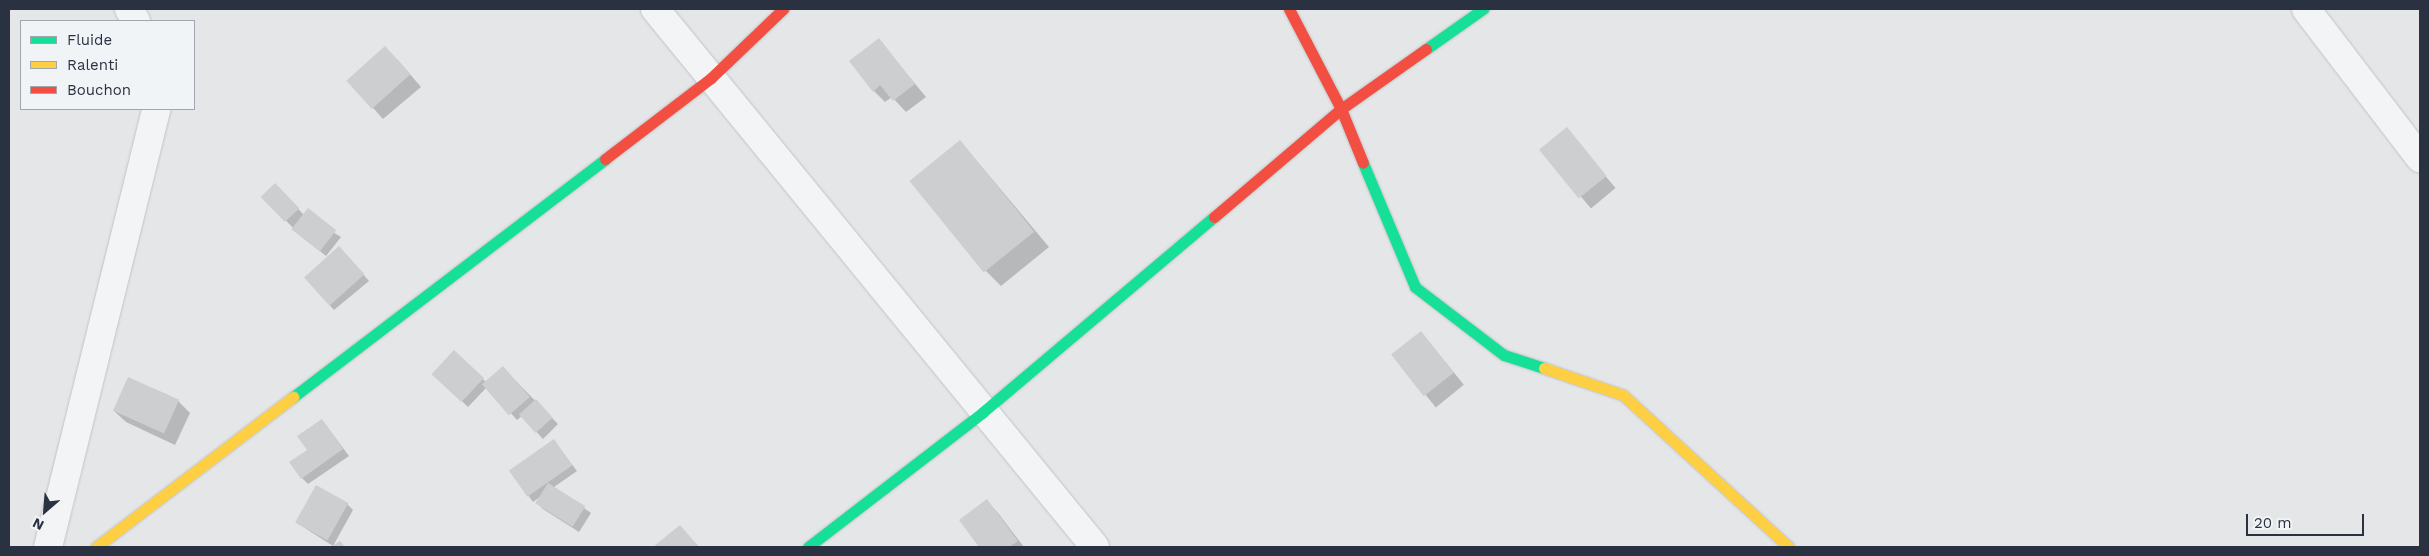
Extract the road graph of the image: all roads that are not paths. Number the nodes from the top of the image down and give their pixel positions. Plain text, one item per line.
1 (129, 9) edge
2 (655, 9) edge
3 (783, 9) edge
4 (1289, 9) edge
5 (1483, 9) edge
6 (2306, 9) edge
7 (135, 20) edge
8 (711, 78) junction
9 (1340, 109) junction
10 (156, 110) edge
11 (2420, 158) edge
12 (983, 412) junction
13 (48, 547) edge
14 (96, 547) edge
15 (808, 547) edge
16 (1095, 547) edge
17 (1789, 547) edge

1 - 7 street
2 - 8 street
3 - 8 street
4 - 9 street
5 - 9 street
6 - 11 street
8 - 12 street
8 - 14 street
9 - 12 street
9 - 17 street
10 - 13 street
12 - 15 street
12 - 16 street

